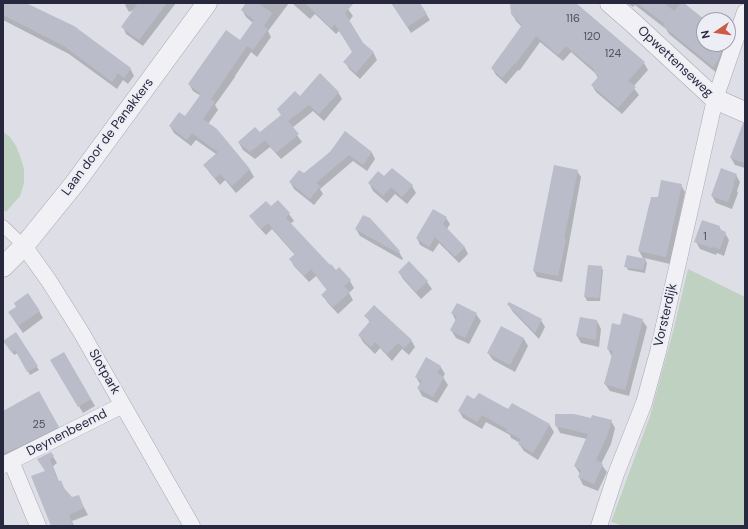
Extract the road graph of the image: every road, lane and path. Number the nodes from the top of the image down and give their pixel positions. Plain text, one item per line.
1 (207, 3) edge
2 (610, 3) edge
3 (745, 12) edge
4 (715, 99) junction
5 (745, 112) edge
6 (3, 226) edge
7 (24, 246) junction
8 (3, 267) edge
9 (123, 405) junction
10 (7, 463) edge
11 (38, 526) edge
12 (192, 526) edge
13 (599, 526) edge

1 - 7 street, Laan door de Panakkers
2 - 4 street, Opwettenseweg
3 - 4 street, Vorsterdijk
4 - 5 street, Opwettenseweg
4 - 13 street, Vorsterdijk
6 - 7 street, Slotpark
7 - 8 street, Laan door de Panakkers
7 - 9 street, Slotpark
9 - 10 street, Deynenbeemd
9 - 12 street, Slotpark
10 - 11 street, Deynenbeemd

